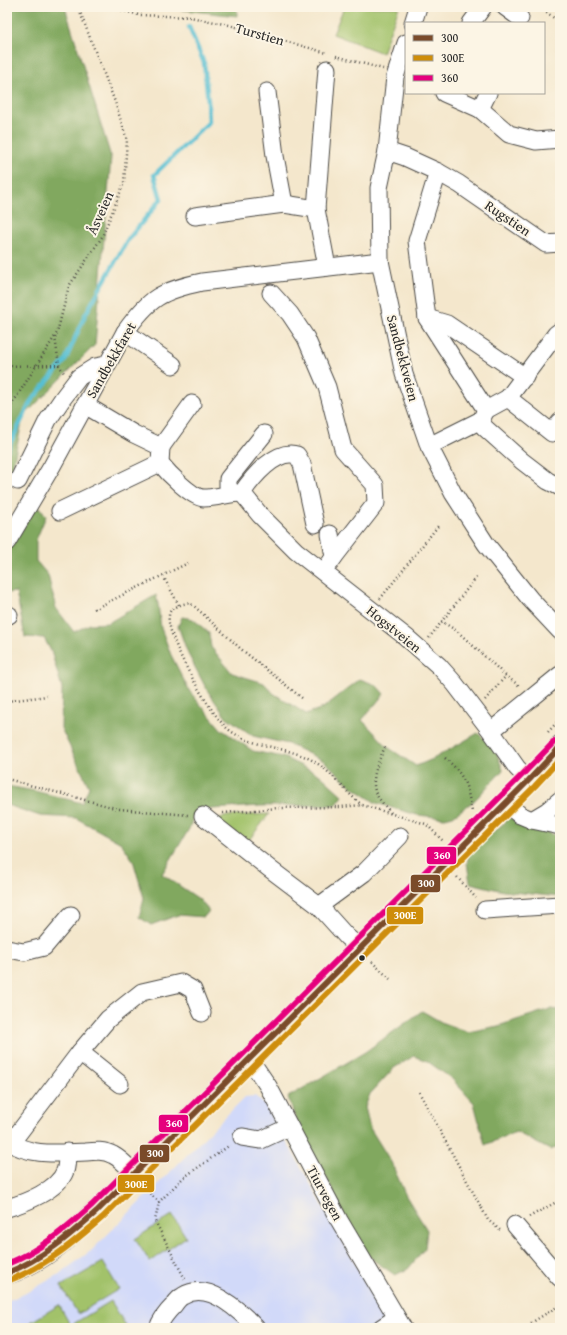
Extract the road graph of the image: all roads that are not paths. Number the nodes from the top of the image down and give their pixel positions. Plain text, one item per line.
1 (418, 7) edge
2 (483, 7) edge
3 (505, 7) edge
4 (520, 16) edge
5 (413, 22) edge
6 (472, 22) edge
7 (405, 50) edge
8 (327, 69) dead end
9 (400, 78) edge
10 (267, 92) dead end
11 (446, 94) edge
12 (488, 94) edge
13 (480, 109) junction
14 (560, 139) edge
15 (387, 150) junction
16 (438, 172) junction
17 (284, 204) junction
18 (316, 209) junction
19 (195, 216) dead end
20 (560, 243) edge
21 (380, 261) junction
22 (327, 267) junction
23 (271, 293) dead end
24 (427, 318) junction
25 (560, 331) edge
26 (125, 332) junction
27 (106, 365) junction
28 (173, 365) dead end
29 (528, 373) junction
30 (508, 398) junction
31 (192, 404) dead end
32 (85, 405) junction
33 (483, 415) junction
34 (552, 425) edge
35 (264, 434) dead end
36 (430, 446) junction
37 (161, 455) junction
38 (18, 481) dead end
39 (560, 487) edge
40 (237, 493) junction
41 (60, 511) dead end
42 (315, 524) dead end
43 (330, 534) dead end
44 (7, 542) edge
45 (334, 557) junction
46 (324, 573) junction
47 (560, 631) edge
48 (560, 675) edge
49 (491, 731) junction
50 (558, 751) edge
51 (529, 780) junction
52 (560, 800) edge
53 (505, 803) junction
54 (203, 816) road end
55 (532, 820) junction
56 (560, 826) edge
57 (400, 836) dead end
58 (560, 905) edge
59 (319, 906) junction
60 (485, 910) road end
61 (71, 915) dead end
62 (7, 949) edge
63 (366, 955) junction
64 (202, 1013) dead end
65 (80, 1052) junction
66 (249, 1058) junction
67 (120, 1084) dead end
68 (289, 1126) junction
69 (242, 1137) road end
70 (9, 1142) edge
71 (67, 1152) junction
72 (139, 1180) junction
73 (7, 1208) edge
74 (515, 1225) road end
75 (7, 1273) edge
76 (560, 1278) edge
77 (399, 1323) edge
78 (158, 1328) edge
79 (256, 1328) edge
80 (381, 1328) edge

1 - 5 street
2 - 6 street
3 - 4 street
7 - 9 street, Sandbekkveien
8 - 18 street
9 - 15 street, Sandbekkveien
10 - 17 street
11 - 13 street
12 - 13 street
13 - 14 street
15 - 16 street, Rugstien
15 - 21 street, Sandbekkveien
16 - 20 street, Rugstien
16 - 24 street
17 - 18 street
17 - 19 street
18 - 22 street
21 - 22 street, Sandbekkfaret
21 - 36 street, Sandbekkveien
22 - 26 street, Sandbekkfaret
23 - 45 street
24 - 29 street
24 - 33 street
25 - 29 street
26 - 27 street, Sandbekkfaret
26 - 28 street
27 - 32 street, Sandbekkfaret
27 - 38 street
29 - 30 street
30 - 33 street
30 - 34 street
31 - 37 street
32 - 37 street
32 - 44 street, Sandbekkfaret
33 - 36 street
33 - 39 street
35 - 40 street
36 - 47 street, Sandbekkveien
37 - 40 street
37 - 41 street
40 - 42 street
40 - 46 street, Hogstveien
43 - 45 street
45 - 46 street
46 - 49 street, Hogstveien
48 - 49 street
49 - 51 street, Hogstveien
50 - 51 main road
51 - 53 main road
52 - 55 street
53 - 55 street
53 - 63 main road
54 - 59 street
55 - 56 street
57 - 59 street
58 - 60 street
59 - 63 street
61 - 62 street
63 - 66 main road
64 - 65 street
65 - 67 street
65 - 70 street
66 - 68 street, Tiurvegen
66 - 72 main road
68 - 69 street
68 - 77 street, Tiurvegen
70 - 71 street
71 - 72 street
71 - 73 street
72 - 75 main road
74 - 76 street
77 - 80 street
78 - 79 street

